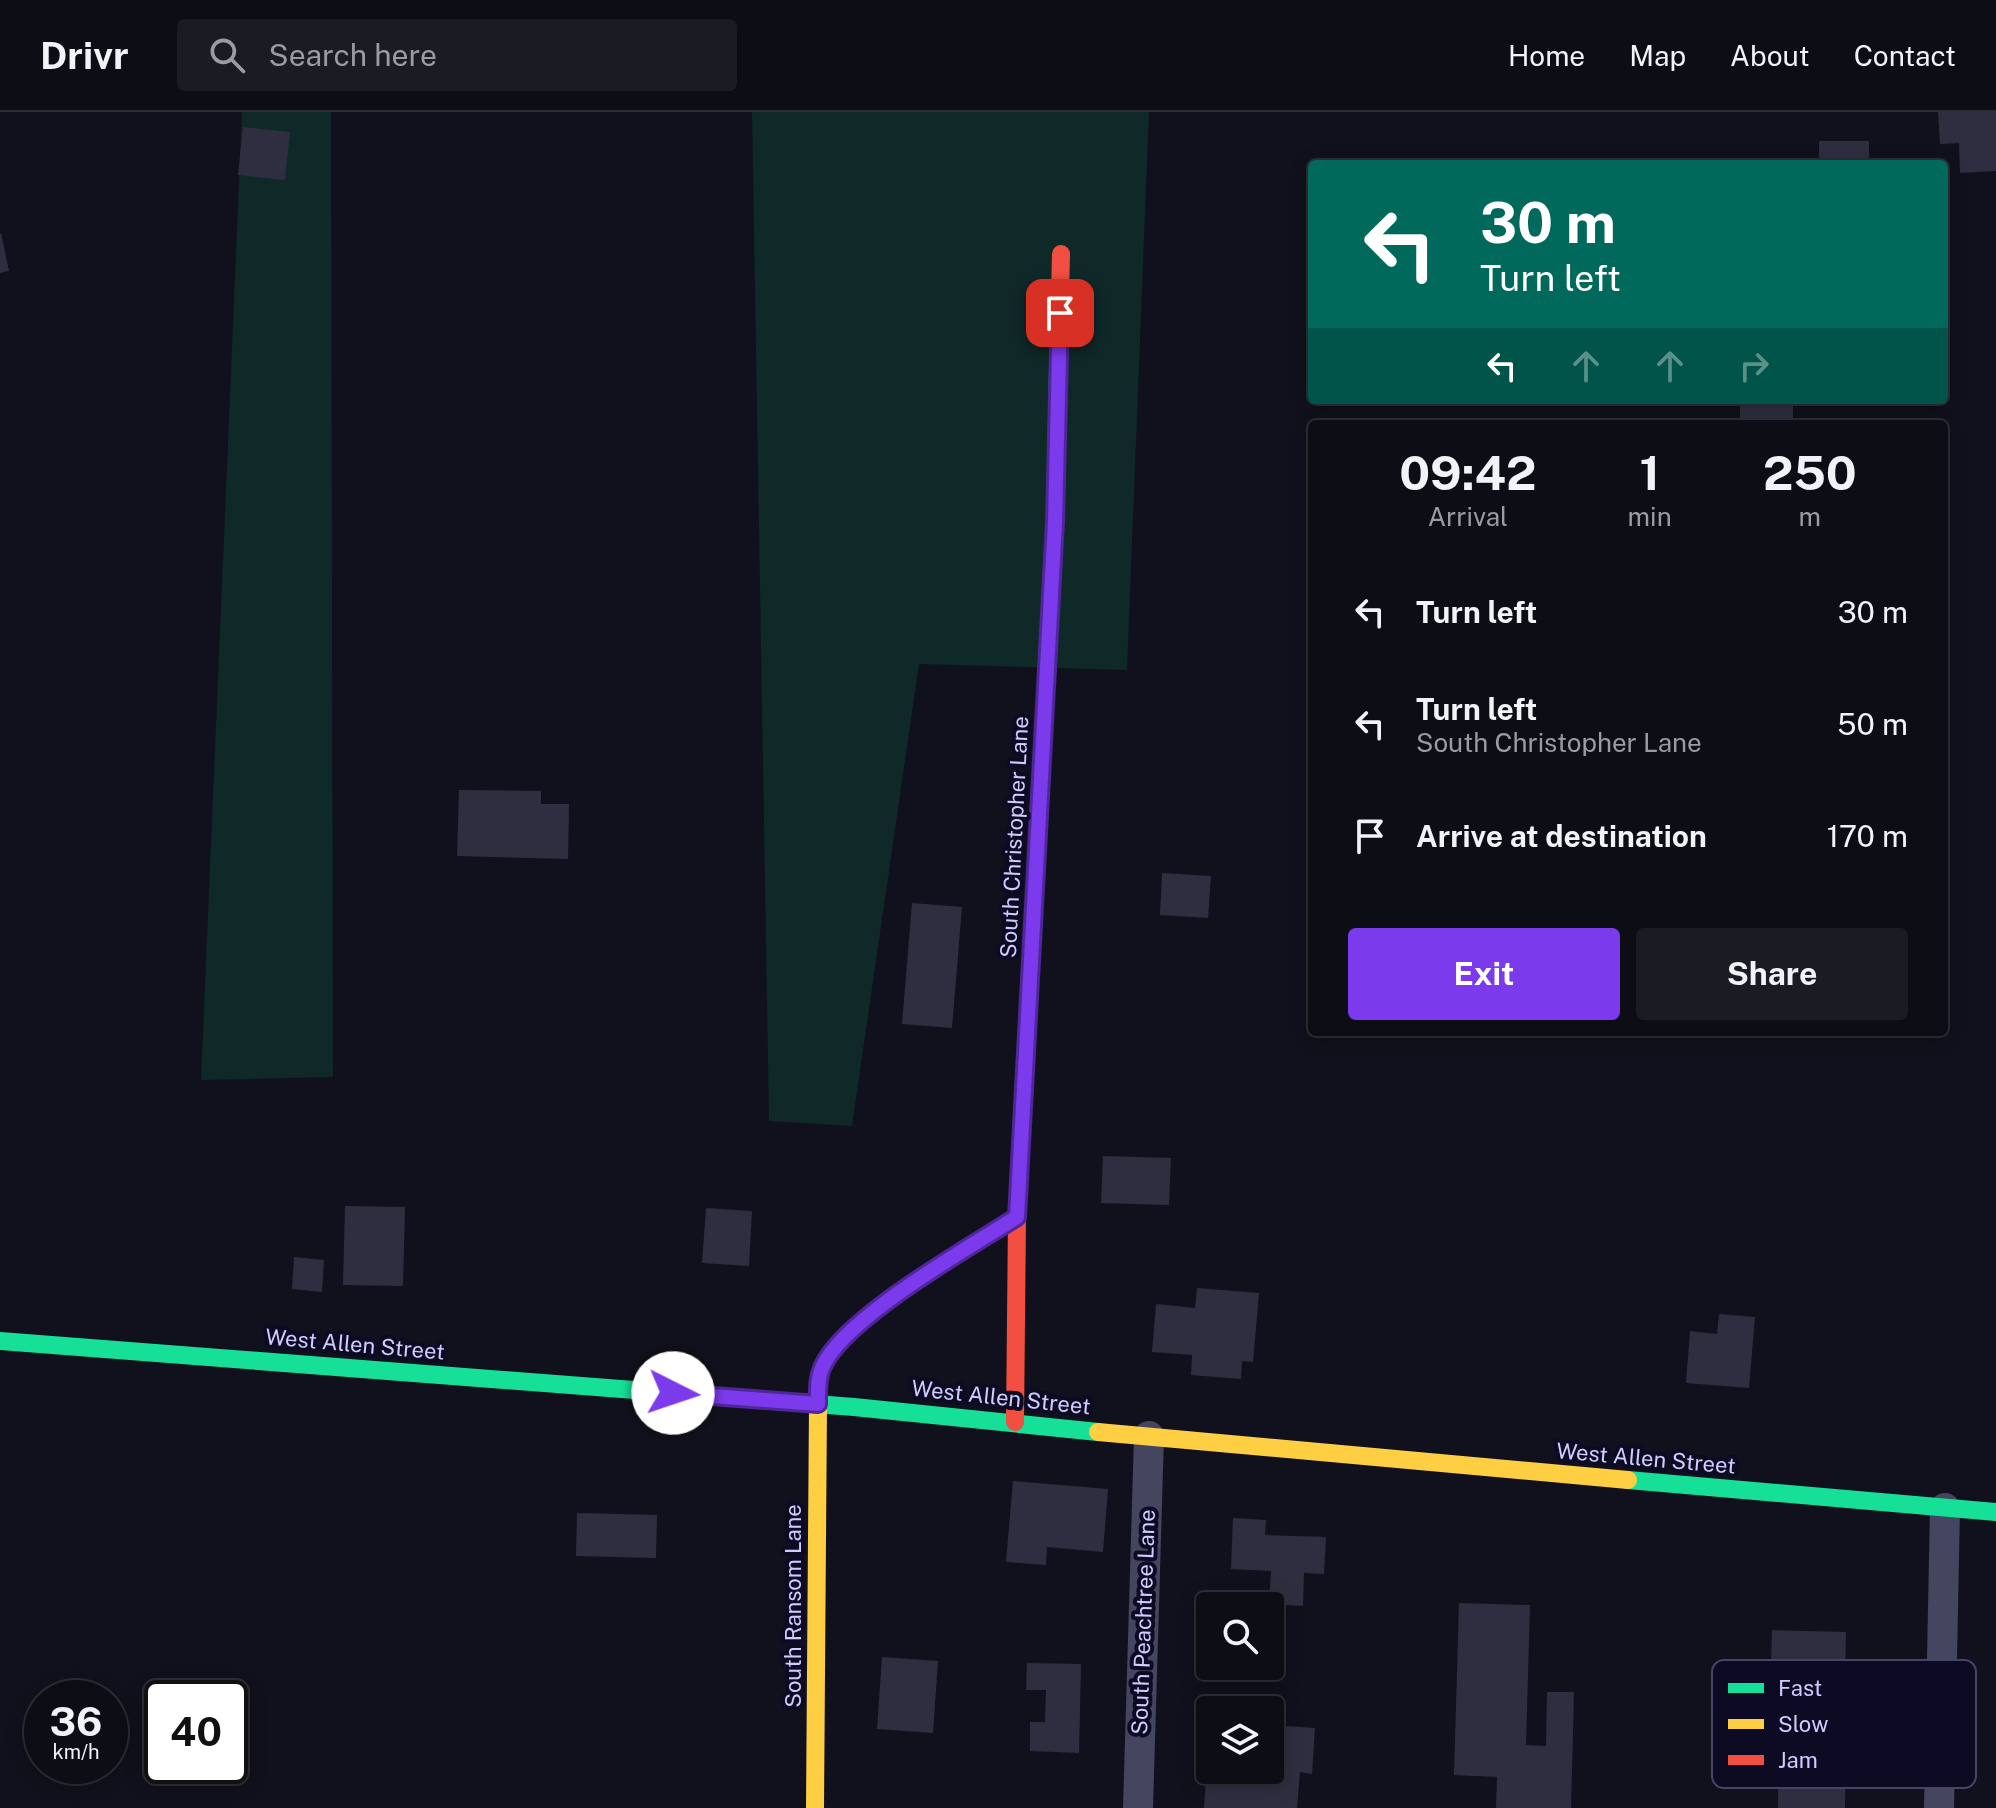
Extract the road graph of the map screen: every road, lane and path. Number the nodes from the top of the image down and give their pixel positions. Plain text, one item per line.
1 (1061, 254) dead end
2 (1017, 1217) junction
3 (0, 1341) edge
4 (818, 1404) junction
5 (1015, 1422) junction
6 (1149, 1436) junction
7 (1945, 1508) junction
8 (1996, 1512) edge
9 (1942, 1660) edge
10 (1939, 1788) edge
11 (815, 1808) edge
12 (1138, 1808) edge
13 (1939, 1808) edge

1 - 2 street, South Christopher Lane
2 - 4 lane
2 - 5 street, South Christopher Lane
3 - 4 street, West Allen Street
4 - 5 street, West Allen Street
4 - 11 street, South Ransom Lane
5 - 6 street, West Allen Street
6 - 7 street, West Allen Street
6 - 12 street, South Peachtree Lane
7 - 8 street, West Allen Street
7 - 9 street
10 - 13 street

